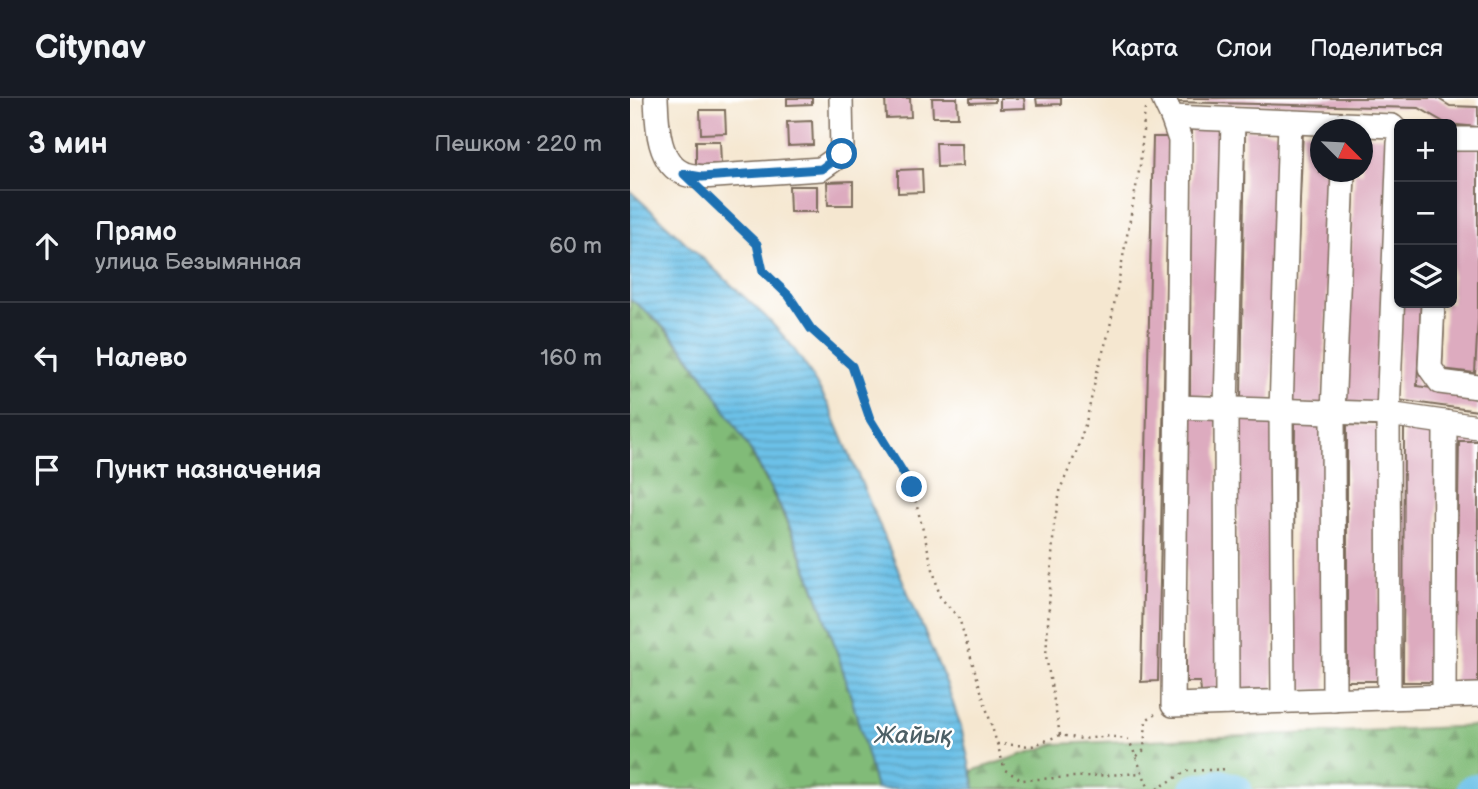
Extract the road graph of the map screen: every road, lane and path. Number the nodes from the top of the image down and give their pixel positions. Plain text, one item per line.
1 (656, 98) edge
2 (841, 98) edge
3 (1146, 98) edge
4 (1168, 108) edge
5 (1233, 120) junction
6 (1290, 122) junction
7 (1310, 124) edge
8 (1373, 126) edge
9 (1394, 128) edge
10 (1457, 139) edge
11 (1478, 139) edge
12 (684, 174) junction
13 (1343, 182) edge
14 (1397, 182) edge
15 (1433, 308) edge
16 (1478, 387) edge
17 (1177, 407) junction
18 (1226, 409) junction
19 (1281, 411) junction
20 (1333, 413) junction
21 (1388, 414) junction
22 (1445, 422) junction
23 (1478, 427) edge
24 (1478, 695) edge
25 (1444, 696) junction
26 (1389, 698) junction
27 (1334, 699) junction
28 (1283, 701) junction
29 (1227, 703) junction
30 (1173, 705) junction
31 (1060, 735) junction
32 (997, 744) junction
33 (1137, 756) junction
34 (1228, 769) dead end
35 (1142, 773) junction
36 (1149, 789) edge
37 (1157, 789) edge

1 - 12 street
2 - 12 street
3 - 31 path
4 - 5 street
4 - 17 street
5 - 6 street
5 - 18 street
6 - 7 street
6 - 19 street
8 - 9 street
10 - 11 street
12 - 32 path
13 - 20 street
14 - 21 street
15 - 16 street
17 - 18 street
17 - 30 street
18 - 19 street
18 - 29 street
19 - 20 street
19 - 28 street
20 - 21 street
20 - 27 street
21 - 22 street
21 - 26 street
22 - 23 street
22 - 25 street
24 - 25 street
25 - 26 street
26 - 27 street
27 - 28 street
28 - 29 street
29 - 30 street
30 - 33 path
31 - 32 path
31 - 33 path
32 - 35 path
33 - 35 path
34 - 37 path
35 - 36 path

